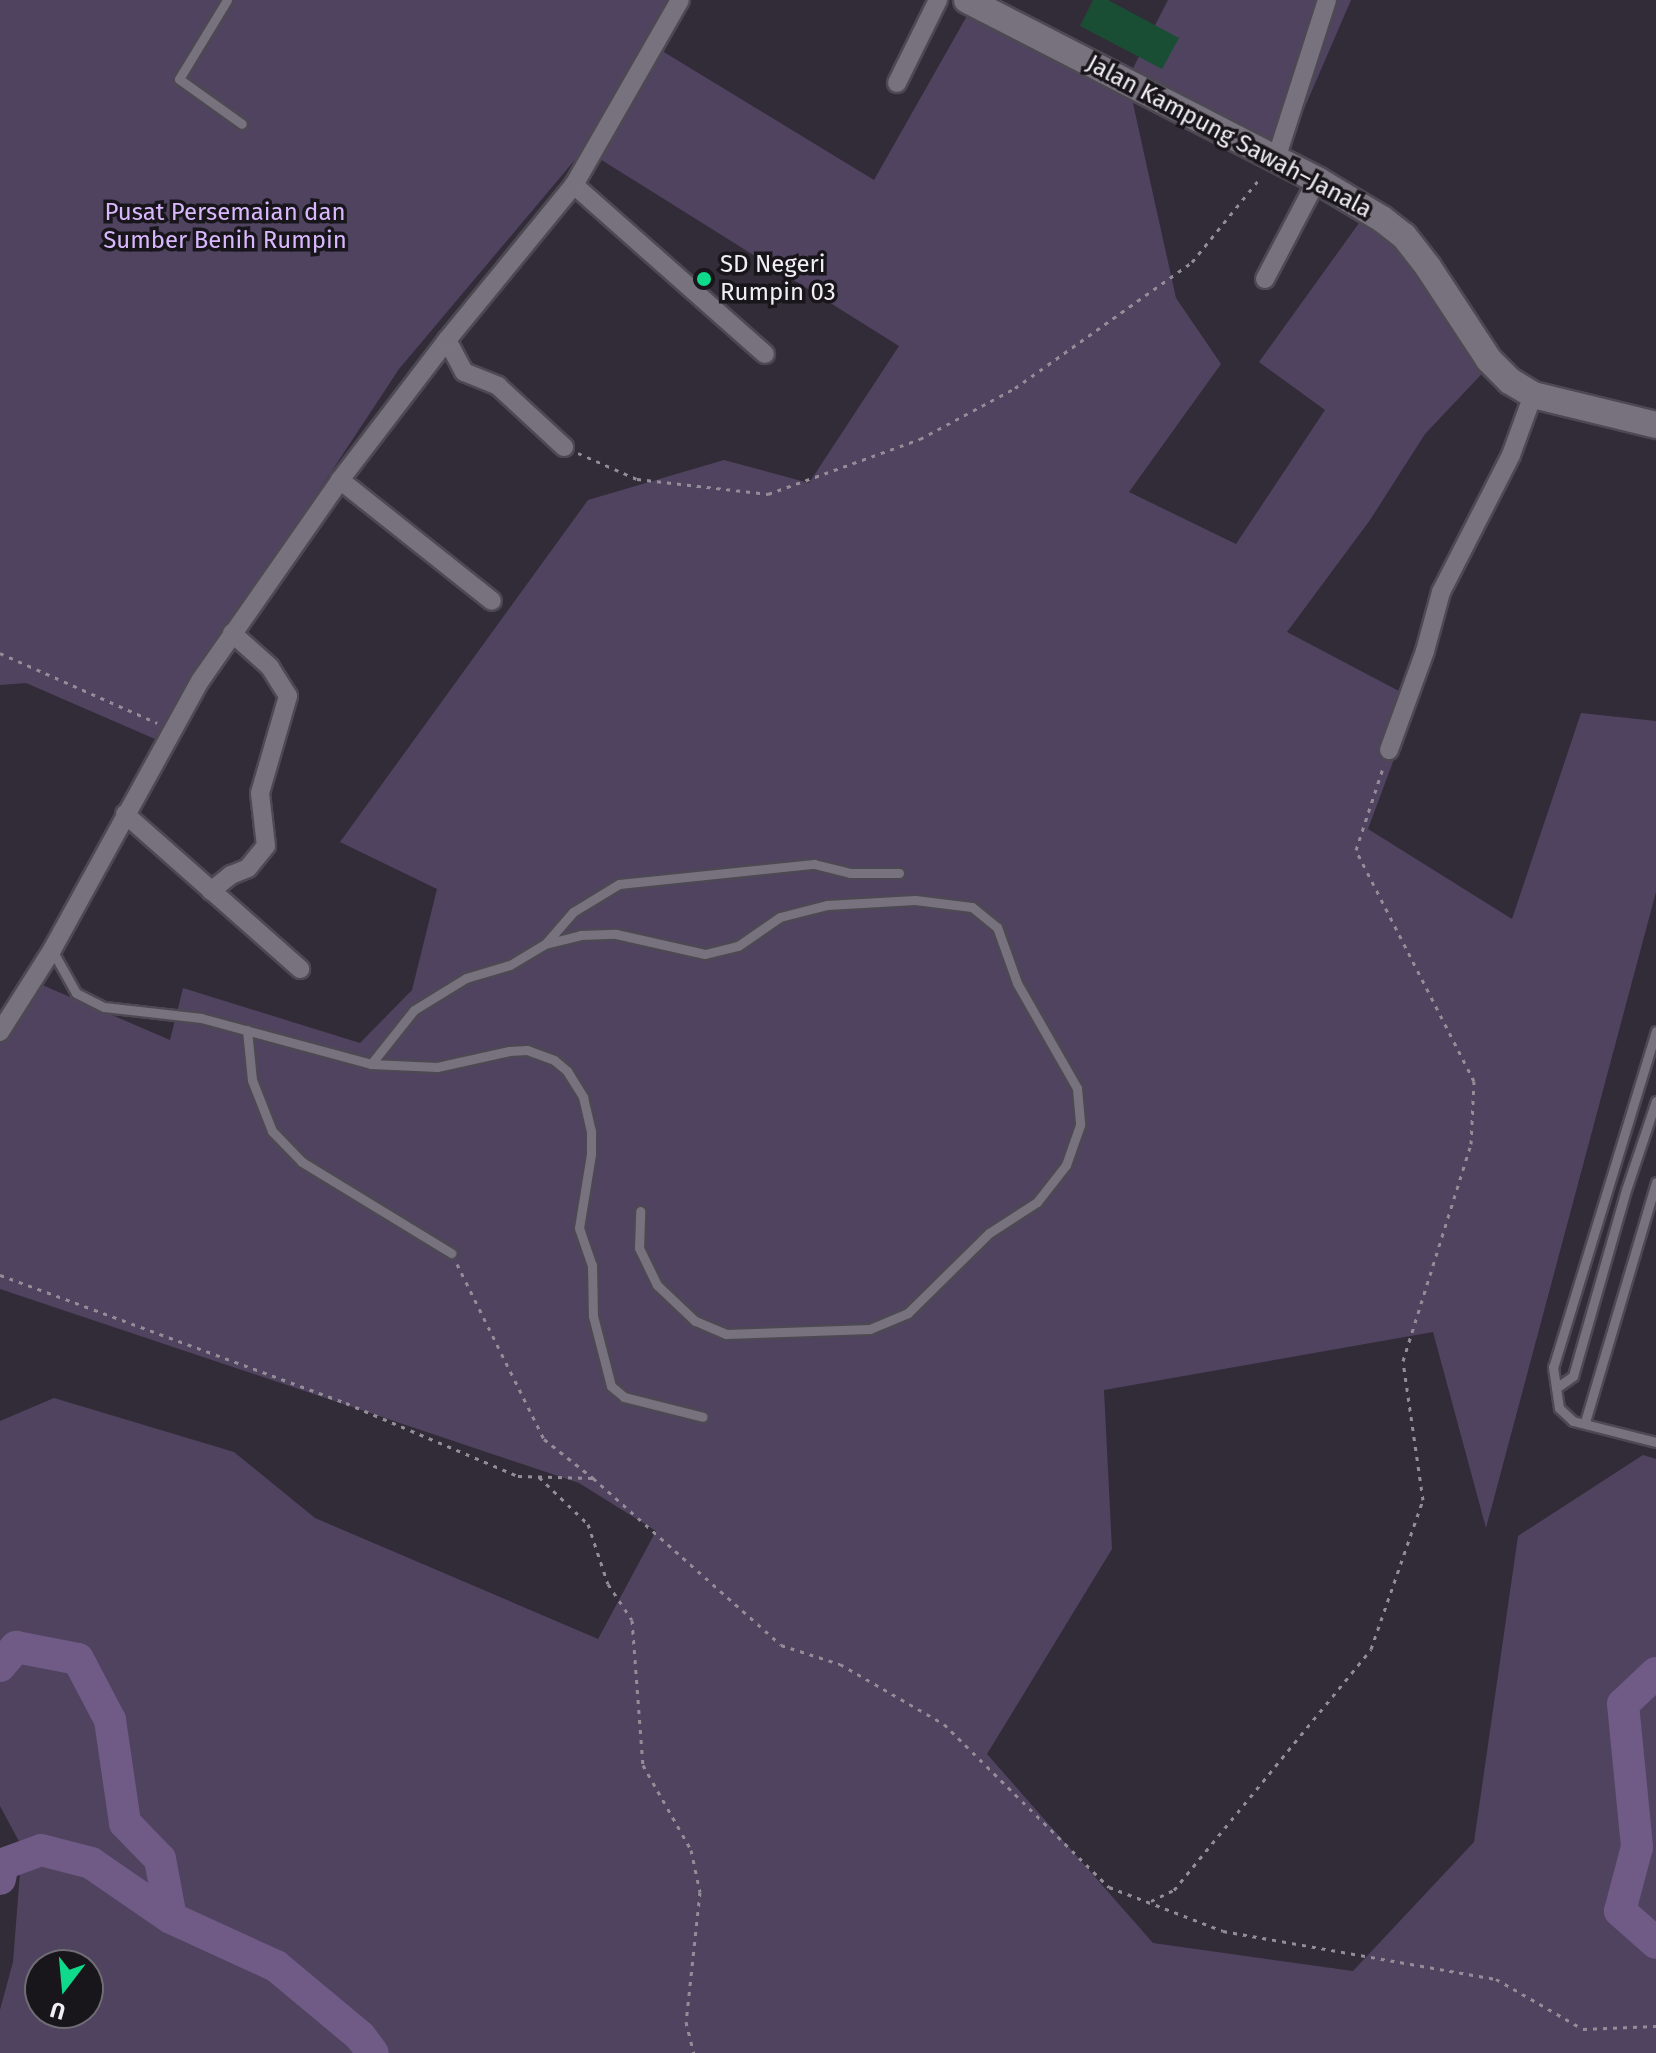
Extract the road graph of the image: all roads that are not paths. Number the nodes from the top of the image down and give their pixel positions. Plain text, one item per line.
1 (227, 0) edge
2 (680, 0) edge
3 (938, 0) edge
4 (967, 0) edge
5 (1327, 0) edge
6 (897, 83) dead end
7 (242, 124) dead end
8 (1276, 159) junction
9 (1317, 180) junction
10 (574, 185) junction
11 (1265, 279) dead end
12 (447, 340) junction
13 (765, 354) dead end
14 (1533, 395) junction
15 (1656, 425) edge
16 (564, 447) road end
17 (340, 480) junction
18 (492, 601) dead end
19 (232, 633) junction
20 (1389, 750) road end
21 (125, 814) junction
22 (899, 873) dead end
23 (211, 891) junction
24 (545, 944) junction
25 (52, 950) junction
26 (300, 969) dead end
27 (247, 1030) junction
28 (1656, 1031) edge
29 (0, 1032) edge
30 (371, 1064) junction
31 (1656, 1101) edge
32 (1656, 1182) edge
33 (640, 1211) dead end
34 (451, 1253) road end
35 (1556, 1388) junction
36 (703, 1417) dead end
37 (1585, 1422) junction
38 (1656, 1442) edge

1 - 7 lane
2 - 10 street
3 - 6 street
4 - 8 main road, Jalan Kampung Sawah–Janala
5 - 8 street
8 - 9 main road, Jalan Kampung Sawah–Janala
9 - 11 street
9 - 14 main road, Jalan Kampung Sawah–Janala
10 - 12 street
10 - 13 street
12 - 16 street
12 - 17 street
14 - 15 main road, Jalan Kampung Sawah–Janala
14 - 20 street
17 - 18 street
17 - 19 street
19 - 21 street
19 - 23 street
21 - 23 street
21 - 25 street
22 - 24 lane
23 - 26 street
24 - 30 lane
24 - 33 lane
25 - 27 lane
25 - 29 street
27 - 30 lane
27 - 34 lane
28 - 35 lane
30 - 36 lane
31 - 35 lane
32 - 37 lane
35 - 37 lane
37 - 38 lane

